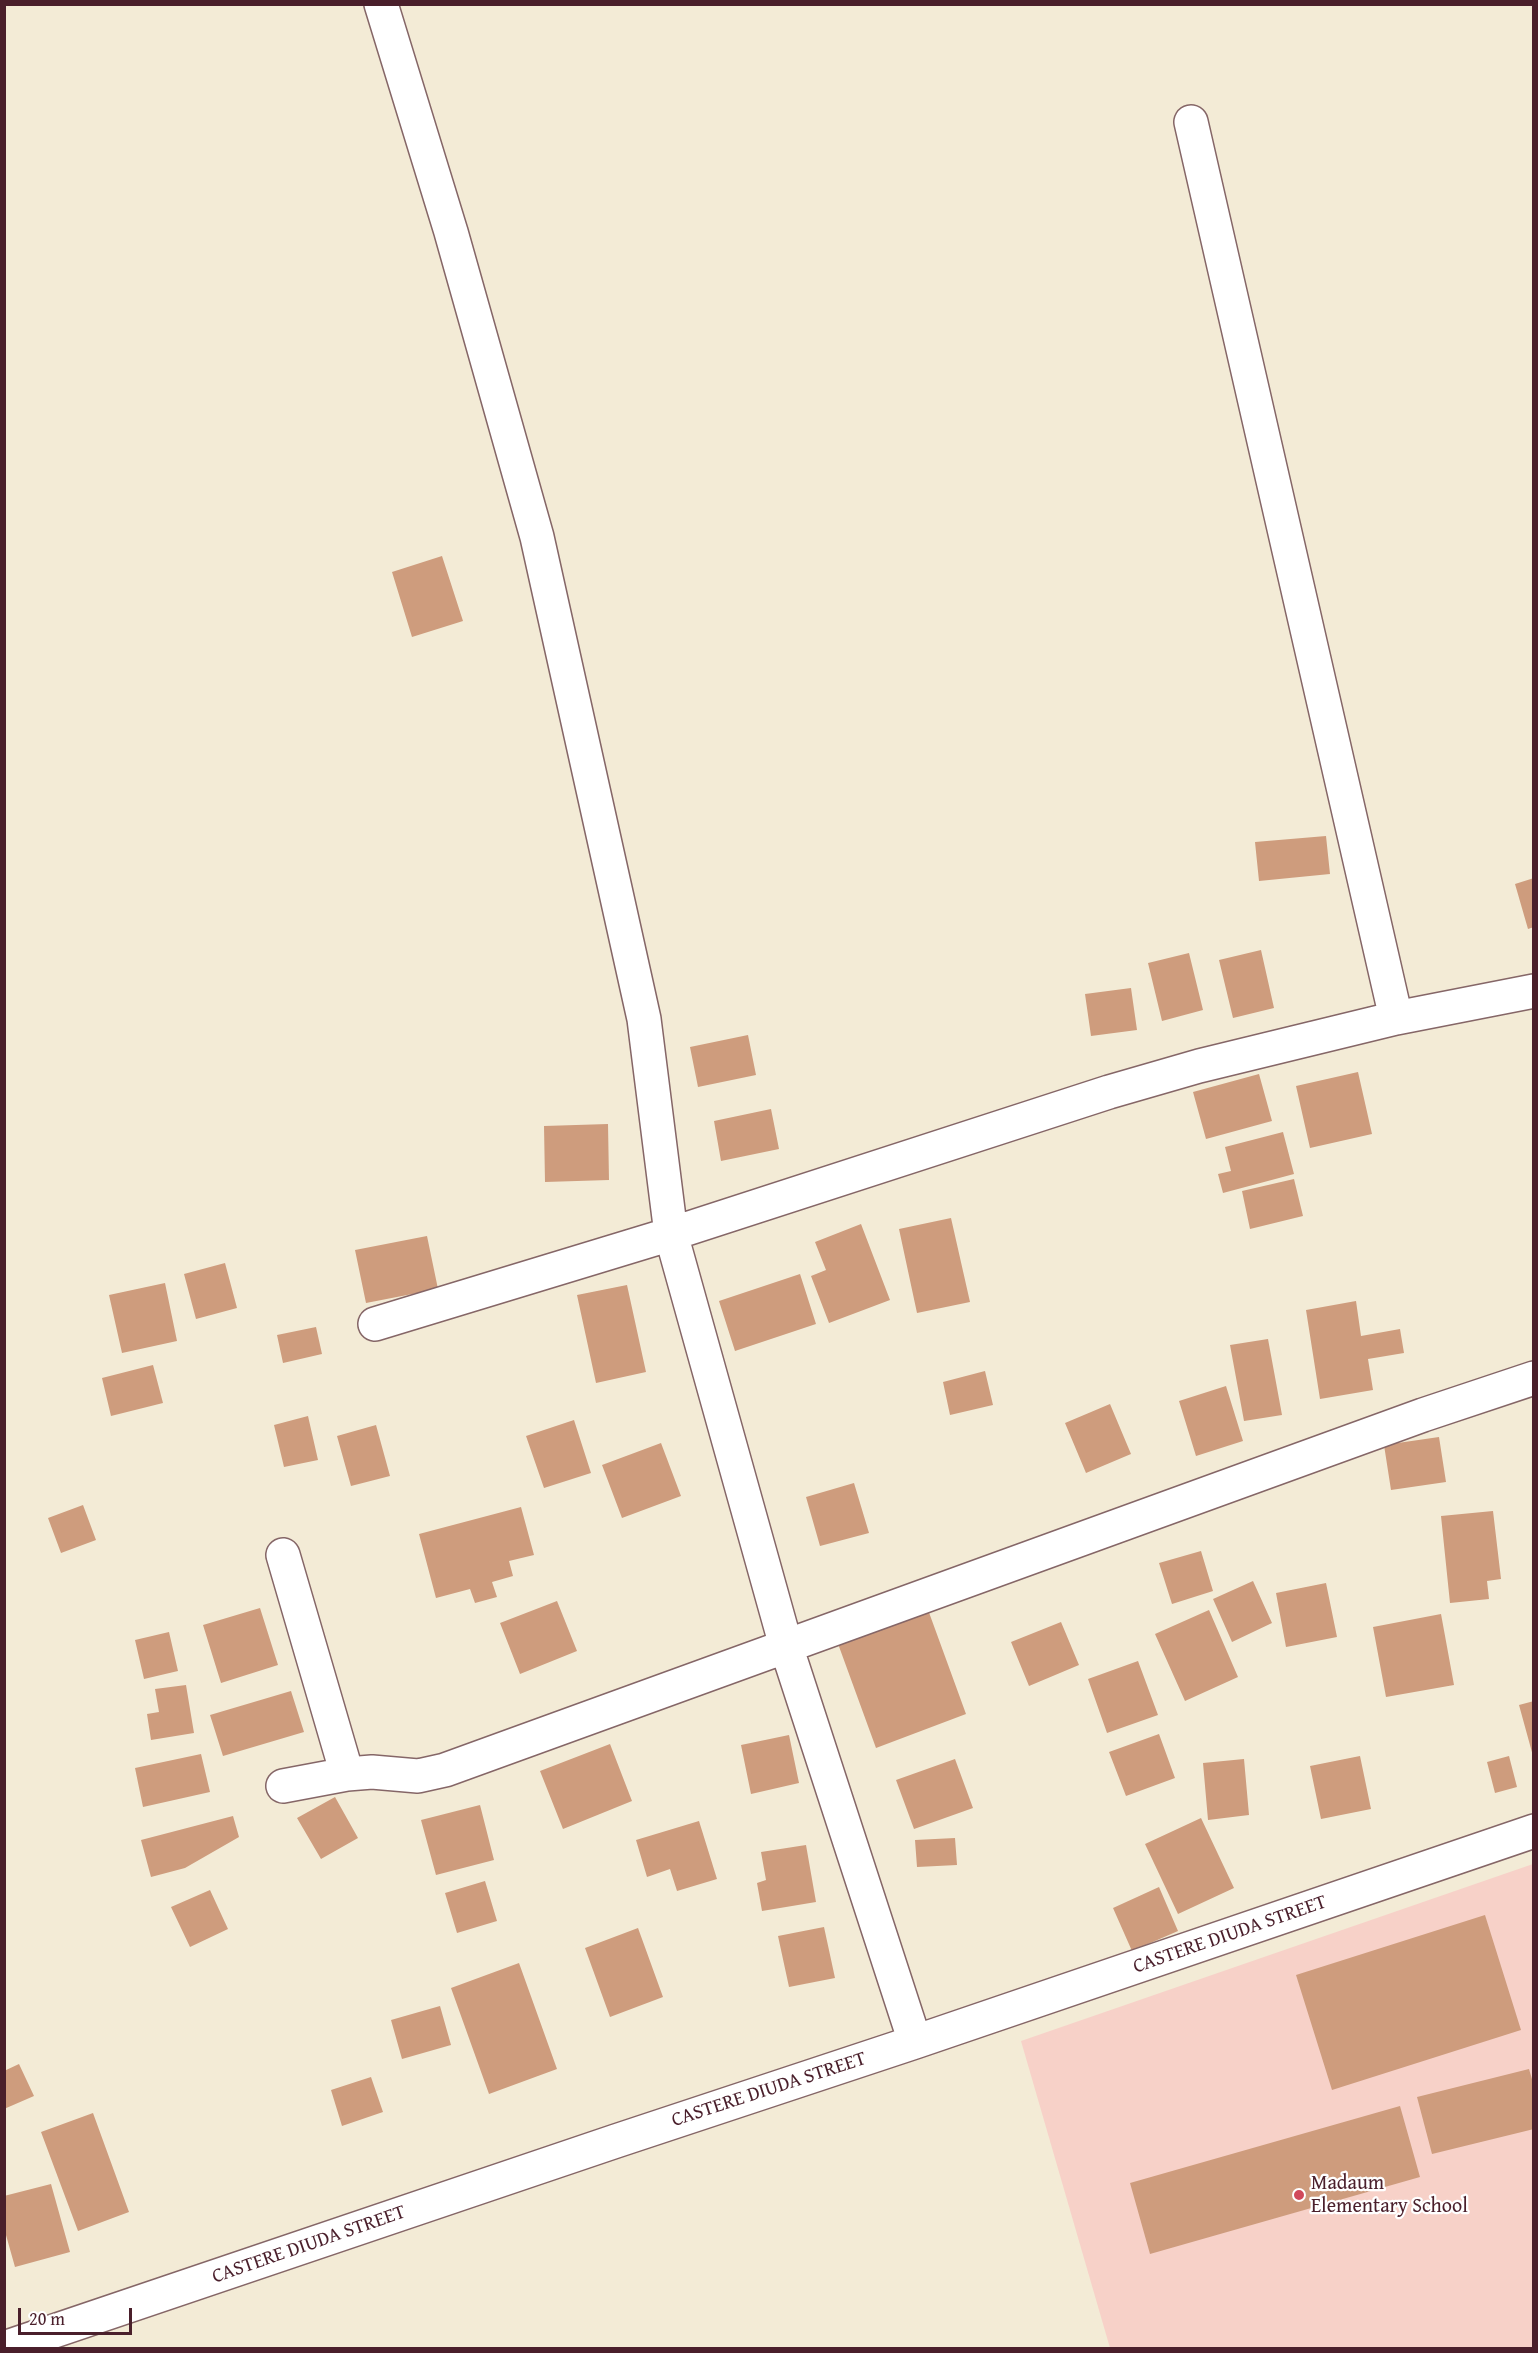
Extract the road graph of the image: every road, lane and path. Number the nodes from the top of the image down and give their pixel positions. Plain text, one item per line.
1 (381, 4) edge
2 (1191, 122) dead end
3 (1533, 991) edge
4 (1396, 1018) junction
5 (671, 1234) junction
6 (375, 1324) dead end
7 (1533, 1377) edge
8 (283, 1555) dead end
9 (786, 1646) junction
10 (347, 1774) junction
11 (283, 1786) dead end
12 (1533, 1831) edge
13 (915, 2042) junction
14 (4, 2349) edge

1 - 5 street
2 - 4 street
3 - 4 street
4 - 5 street
5 - 6 street
5 - 9 street
7 - 9 street
8 - 10 street
9 - 10 street
9 - 13 street
10 - 11 street
12 - 13 street, CASTERE DIUDA STREET
13 - 14 street, CASTERE DIUDA STREET

